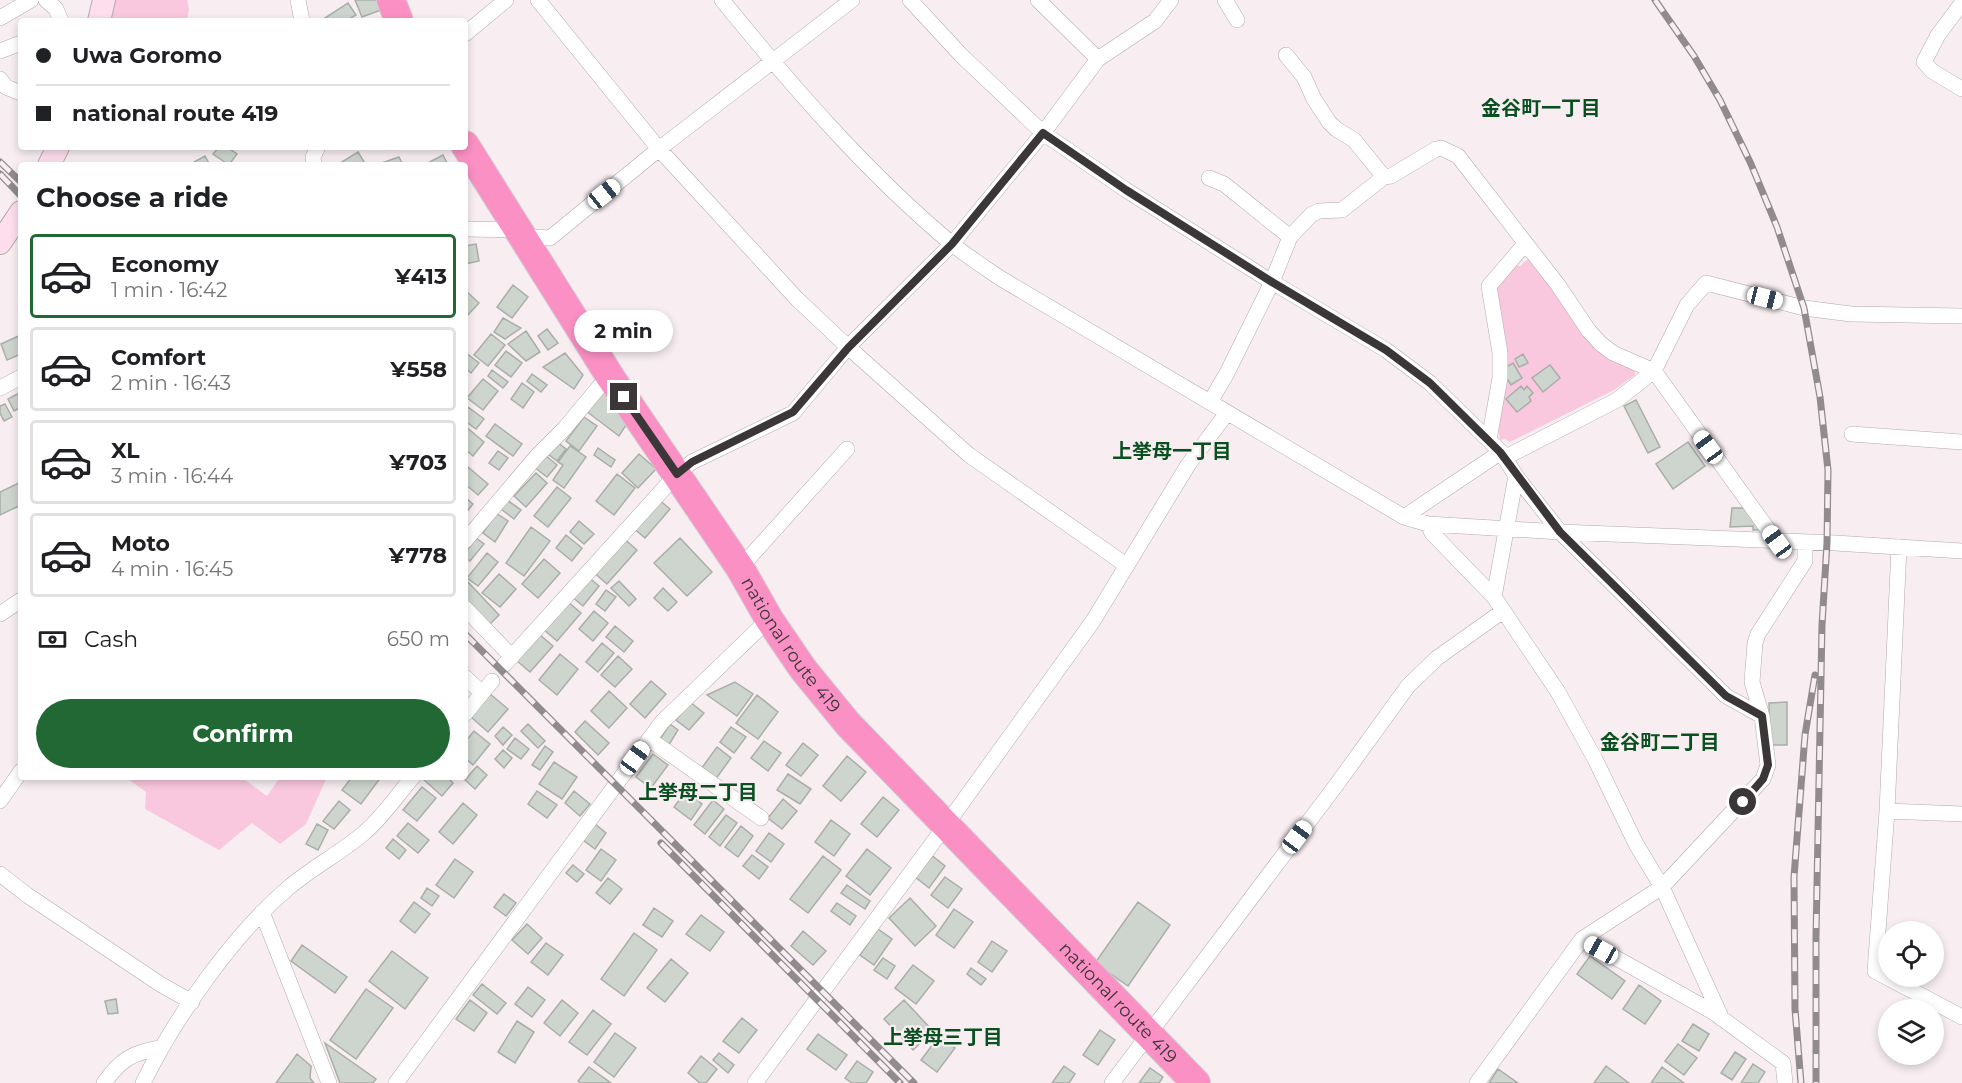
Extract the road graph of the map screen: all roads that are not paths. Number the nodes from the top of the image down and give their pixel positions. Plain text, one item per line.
1 (31, 0) edge
2 (46, 0) edge
3 (104, 0) edge
4 (298, 0) edge
5 (391, 0) edge
6 (506, 0) edge
7 (538, 0) edge
8 (722, 0) edge
9 (852, 0) edge
10 (909, 0) edge
11 (1038, 0) edge
12 (1171, 0) edge
13 (1225, 0) edge
14 (1962, 3) edge
15 (0, 18) edge
16 (60, 18) edge
17 (100, 18) edge
18 (301, 18) edge
19 (398, 18) edge
20 (1237, 20) dead end
21 (468, 32) edge
22 (18, 44) edge
23 (2, 52) edge
24 (1286, 55) dead end
25 (1098, 59) junction
26 (773, 62) junction
27 (0, 79) edge
28 (1962, 89) edge
29 (18, 92) edge
30 (1043, 133) junction
31 (659, 149) junction
32 (468, 150) edge
33 (1384, 177) junction
34 (1209, 178) dead end
35 (18, 216) edge
36 (468, 229) edge
37 (517, 230) junction
38 (1290, 237) junction
39 (0, 243) edge
40 (952, 244) junction
41 (1525, 244) junction
42 (1272, 282) junction
43 (1962, 316) edge
44 (848, 348) junction
45 (1654, 371) junction
46 (18, 378) edge
47 (611, 378) junction
48 (0, 387) edge
49 (1210, 402) junction
50 (1227, 413) junction
51 (1852, 434) dead end
52 (1489, 440) junction
53 (1962, 442) edge
54 (847, 449) dead end
55 (1502, 455) junction
56 (677, 474) junction
57 (1516, 476) junction
58 (1404, 517) junction
59 (1428, 524) junction
60 (1506, 529) junction
61 (1560, 532) junction
62 (468, 537) edge
63 (1777, 542) junction
64 (1805, 543) junction
65 (1899, 547) junction
66 (1962, 551) edge
67 (1126, 565) junction
68 (740, 568) junction
69 (1494, 597) junction
70 (18, 602) edge
71 (1503, 611) junction
72 (468, 612) edge
73 (0, 614) edge
74 (769, 619) junction
75 (468, 678) edge
76 (468, 710) edge
77 (1762, 716) junction
78 (649, 739) junction
79 (18, 775) edge
80 (410, 780) edge
81 (0, 801) edge
82 (1887, 811) junction
83 (1962, 814) edge
84 (761, 818) dead end
85 (946, 825) junction
86 (0, 874) edge
87 (1662, 887) junction
88 (262, 912) junction
89 (1582, 939) junction
90 (192, 1002) junction
91 (1962, 1017) edge
92 (1722, 1018) junction
93 (1149, 1033) junction
94 (160, 1048) junction
95 (104, 1083) edge
96 (143, 1083) edge
97 (328, 1083) edge
98 (396, 1083) edge
99 (755, 1083) edge
100 (1112, 1083) edge
101 (1196, 1083) edge
102 (1477, 1083) edge
103 (1785, 1083) edge

1 - 15 street
2 - 16 street
3 - 17 street
4 - 18 street
5 - 19 highway
6 - 21 street
7 - 31 street
8 - 26 street
9 - 26 street
10 - 30 street
11 - 25 street
12 - 25 street
13 - 20 street
14 - 28 street
22 - 23 street
24 - 33 street
25 - 30 street
26 - 31 street
26 - 40 street
27 - 29 street
30 - 40 street
30 - 42 street
31 - 37 street
31 - 44 street
32 - 37 highway, national route 419
33 - 38 street
33 - 41 street
34 - 38 street
35 - 39 street
36 - 37 street
37 - 47 highway, national route 419
38 - 42 street
40 - 44 street
40 - 49 street
41 - 45 street
41 - 52 street
42 - 49 street
42 - 52 street
43 - 45 street
44 - 56 street
44 - 67 street
45 - 55 street
45 - 63 street
46 - 48 street
47 - 56 highway, national route 419
47 - 62 street
49 - 50 street
50 - 58 street
50 - 67 street
51 - 53 street
52 - 55 street
54 - 68 street
55 - 57 street
55 - 58 street
56 - 68 highway, national route 419
56 - 72 street
57 - 60 street
57 - 61 street
58 - 59 street
59 - 60 street
59 - 69 street
60 - 61 street
60 - 69 street
61 - 63 street
61 - 77 street
63 - 64 street
64 - 65 street
64 - 77 street
65 - 66 street
65 - 82 street
67 - 85 street
68 - 74 highway, national route 419
69 - 71 street
70 - 73 street
71 - 87 street
71 - 93 street
74 - 78 street
74 - 85 highway, national route 419
75 - 76 street
77 - 87 street
78 - 84 street
78 - 98 street
79 - 81 street
80 - 88 street
82 - 83 street
82 - 91 street
85 - 93 highway, national route 419
85 - 99 street
86 - 90 street
87 - 89 street
87 - 92 street
88 - 90 street
88 - 97 street
89 - 92 street
89 - 102 street
90 - 94 street
92 - 103 street
93 - 100 street
93 - 101 highway, national route 419
94 - 95 street
94 - 96 street

